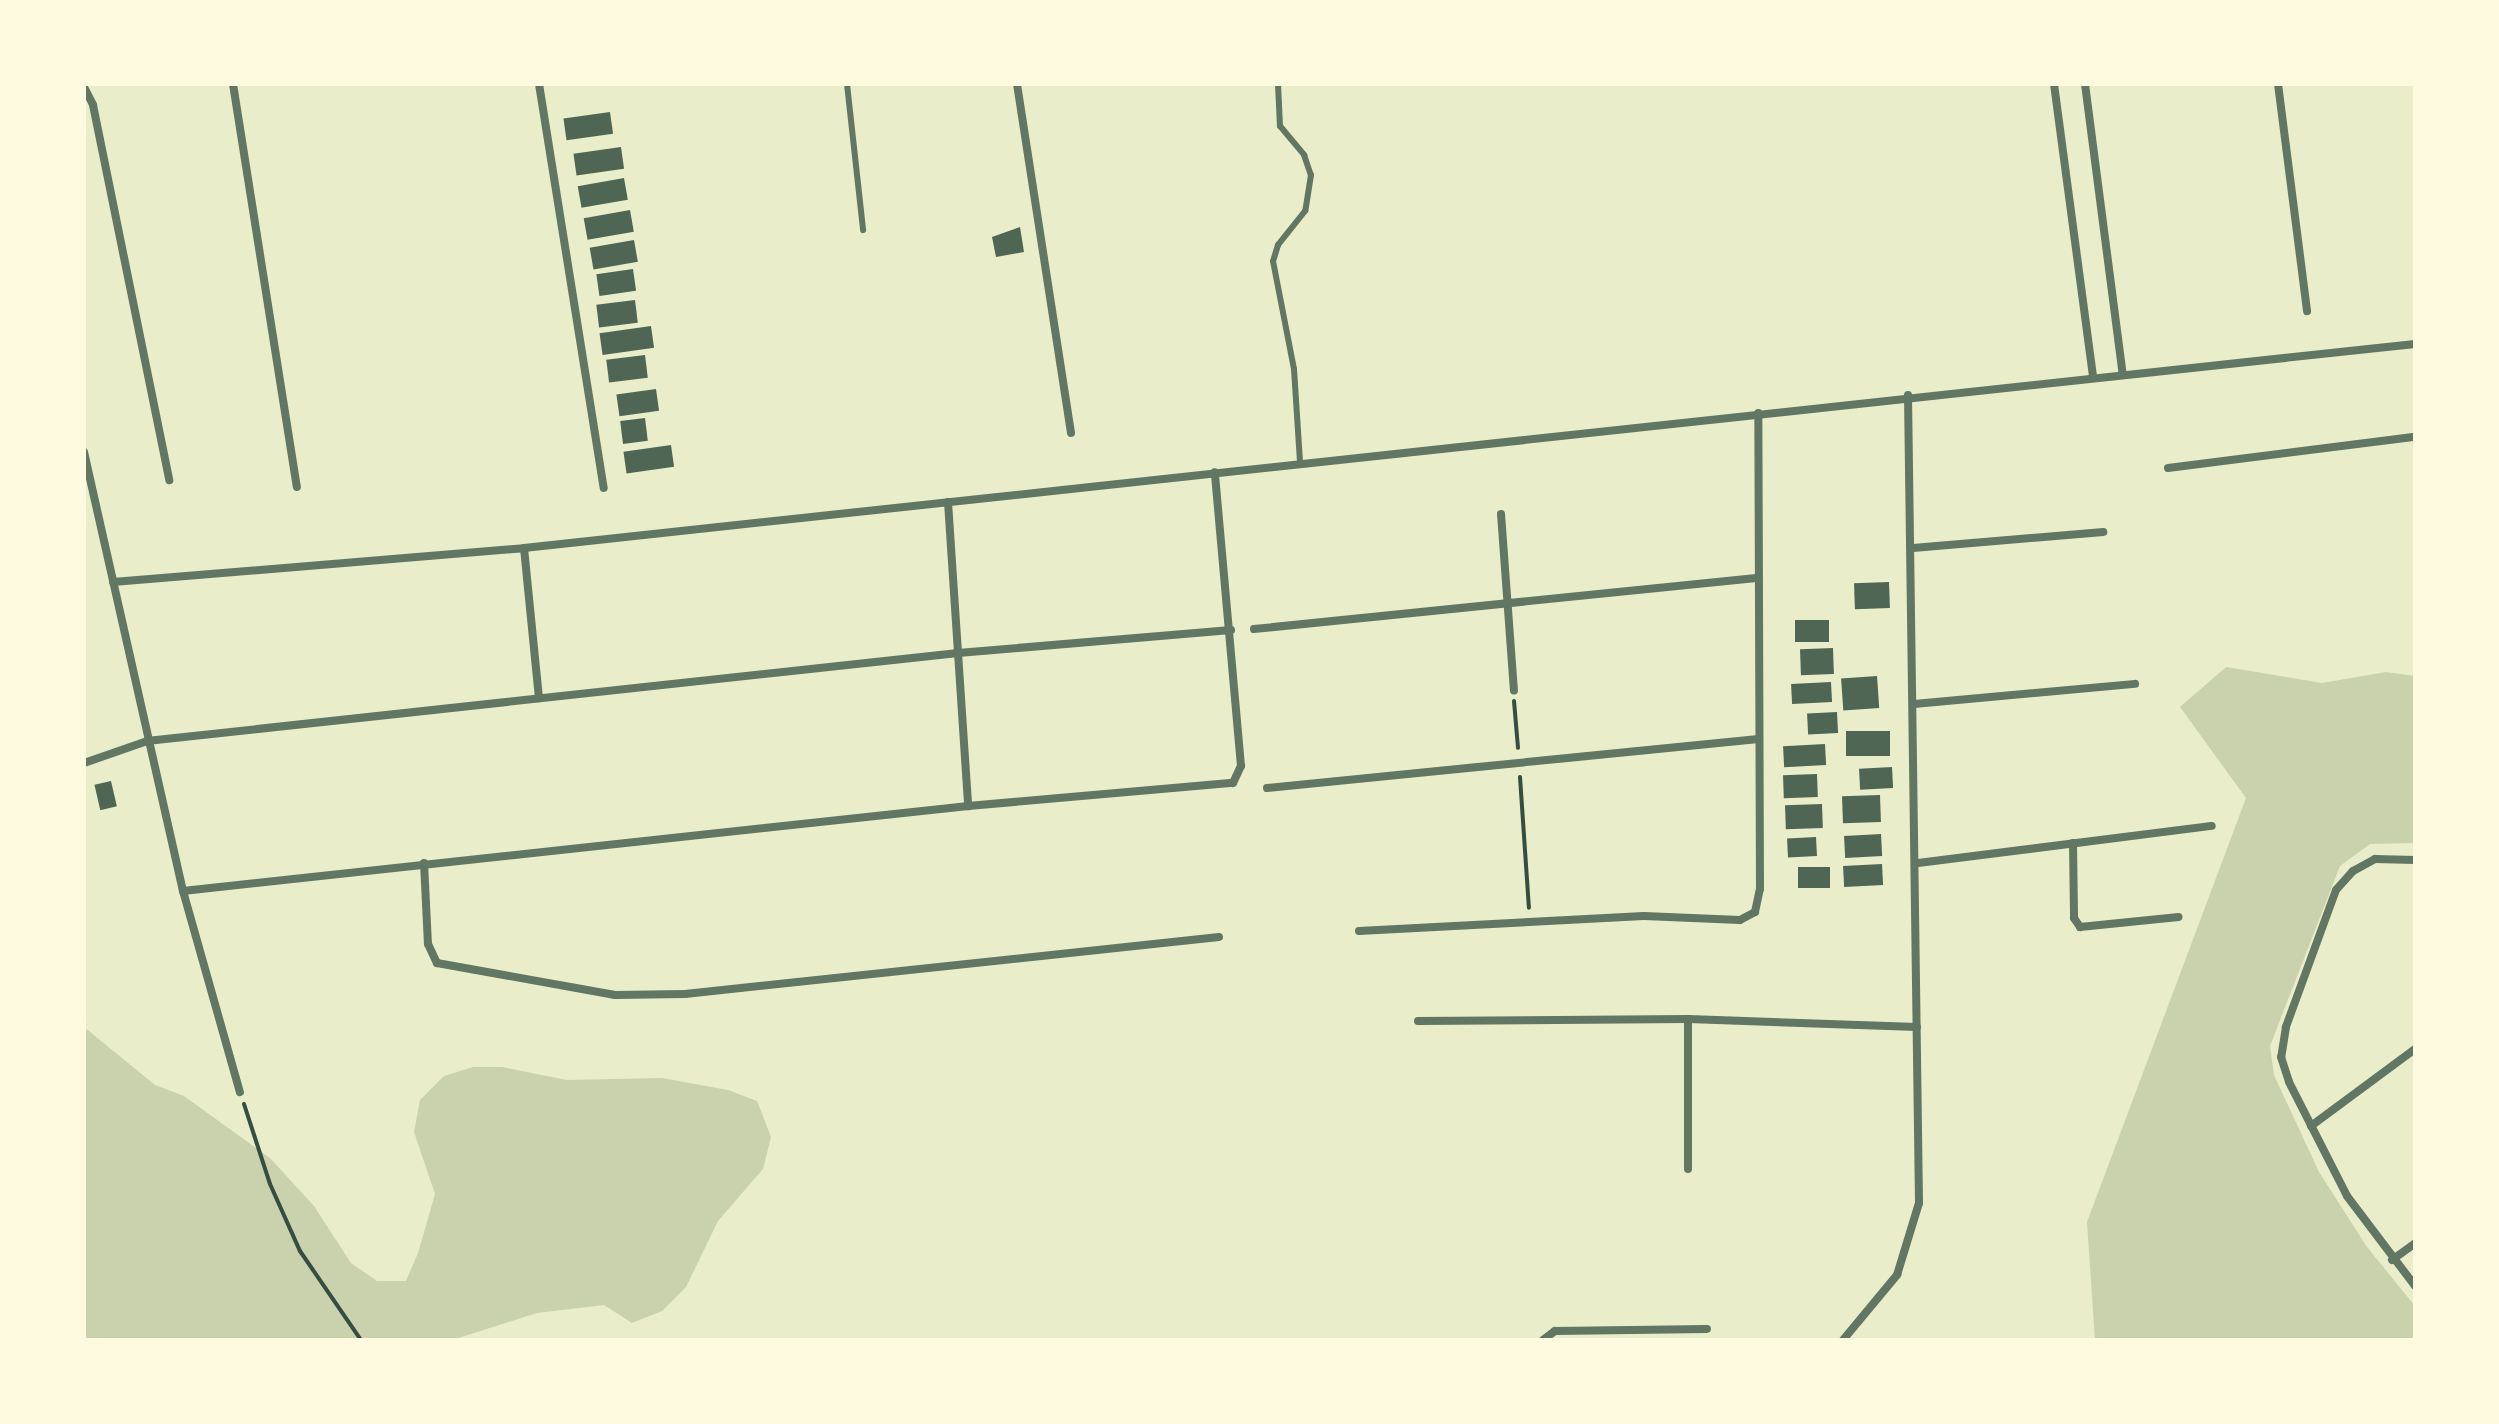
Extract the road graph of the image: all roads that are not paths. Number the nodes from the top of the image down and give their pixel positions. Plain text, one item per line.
1 (233, 84) edge
2 (539, 84) edge
3 (847, 84) edge
4 (1017, 84) edge
5 (1278, 84) edge
6 (2054, 84) edge
7 (2085, 84) edge
8 (2278, 84) edge
9 (84, 87) edge
10 (863, 230) dead end
11 (2307, 311) dead end
12 (2415, 344) edge
13 (2123, 375) junction
14 (2093, 377) junction
15 (1908, 395) junction
16 (1758, 413) junction
17 (1071, 433) dead end
18 (2415, 437) edge
19 (84, 452) edge
20 (1300, 462) junction
21 (2168, 468) dead end
22 (1215, 472) junction
23 (169, 480) dead end
24 (297, 487) dead end
25 (604, 488) dead end
26 (96, 500) junction
27 (948, 502) junction
28 (84, 504) edge
29 (1501, 514) dead end
30 (2103, 532) dead end
31 (524, 548) junction
32 (1913, 548) junction
33 (1756, 578) junction
34 (113, 582) junction
35 (1507, 605) junction
36 (1254, 629) dead end
37 (1231, 630) junction
38 (958, 653) junction
39 (2135, 684) dead end
40 (1514, 691) road end
41 (539, 698) junction
42 (1914, 704) junction
43 (1759, 739) junction
44 (147, 741) junction
45 (84, 763) edge
46 (1267, 788) dead end
47 (968, 806) junction
48 (2212, 826) dead end
49 (2073, 843) junction
50 (2415, 860) edge
51 (424, 863) junction
52 (1918, 863) junction
53 (183, 891) junction
54 (2178, 917) dead end
55 (1359, 931) dead end
56 (1219, 937) dead end
57 (1688, 1019) junction
58 (1418, 1021) dead end
59 (1917, 1027) junction
60 (2415, 1049) edge
61 (240, 1092) road end
62 (2311, 1126) junction
63 (1688, 1169) dead end
64 (2415, 1243) edge
65 (2392, 1260) junction
66 (2415, 1286) edge
67 (1707, 1329) dead end
68 (1543, 1340) edge
69 (1843, 1340) edge

1 - 24 street
2 - 25 street
3 - 10 lane
4 - 17 street
5 - 20 lane
6 - 14 street
7 - 13 street
8 - 11 street
9 - 23 street
12 - 13 street
13 - 14 street
14 - 15 street
15 - 16 street
15 - 32 street
16 - 20 street
16 - 33 street
18 - 21 street
19 - 26 street
20 - 22 street
22 - 27 street
22 - 37 street
26 - 28 street
26 - 34 street
27 - 31 street
27 - 38 street
29 - 35 street
30 - 32 street
31 - 34 street
31 - 41 street
32 - 42 street
33 - 35 street
33 - 43 street
34 - 44 street
35 - 36 street
35 - 40 street
37 - 38 street
37 - 47 street
38 - 41 street
38 - 47 street
39 - 42 street
41 - 44 street
42 - 52 street
43 - 46 street
43 - 55 street
44 - 45 street
44 - 53 street
47 - 51 street
48 - 49 street
49 - 52 street
49 - 54 street
50 - 62 street
51 - 53 street
51 - 56 street
52 - 59 street
53 - 61 street
57 - 58 street
57 - 59 street
57 - 63 street
59 - 69 street
60 - 62 street
62 - 65 street
64 - 65 street
65 - 66 street
67 - 68 street

